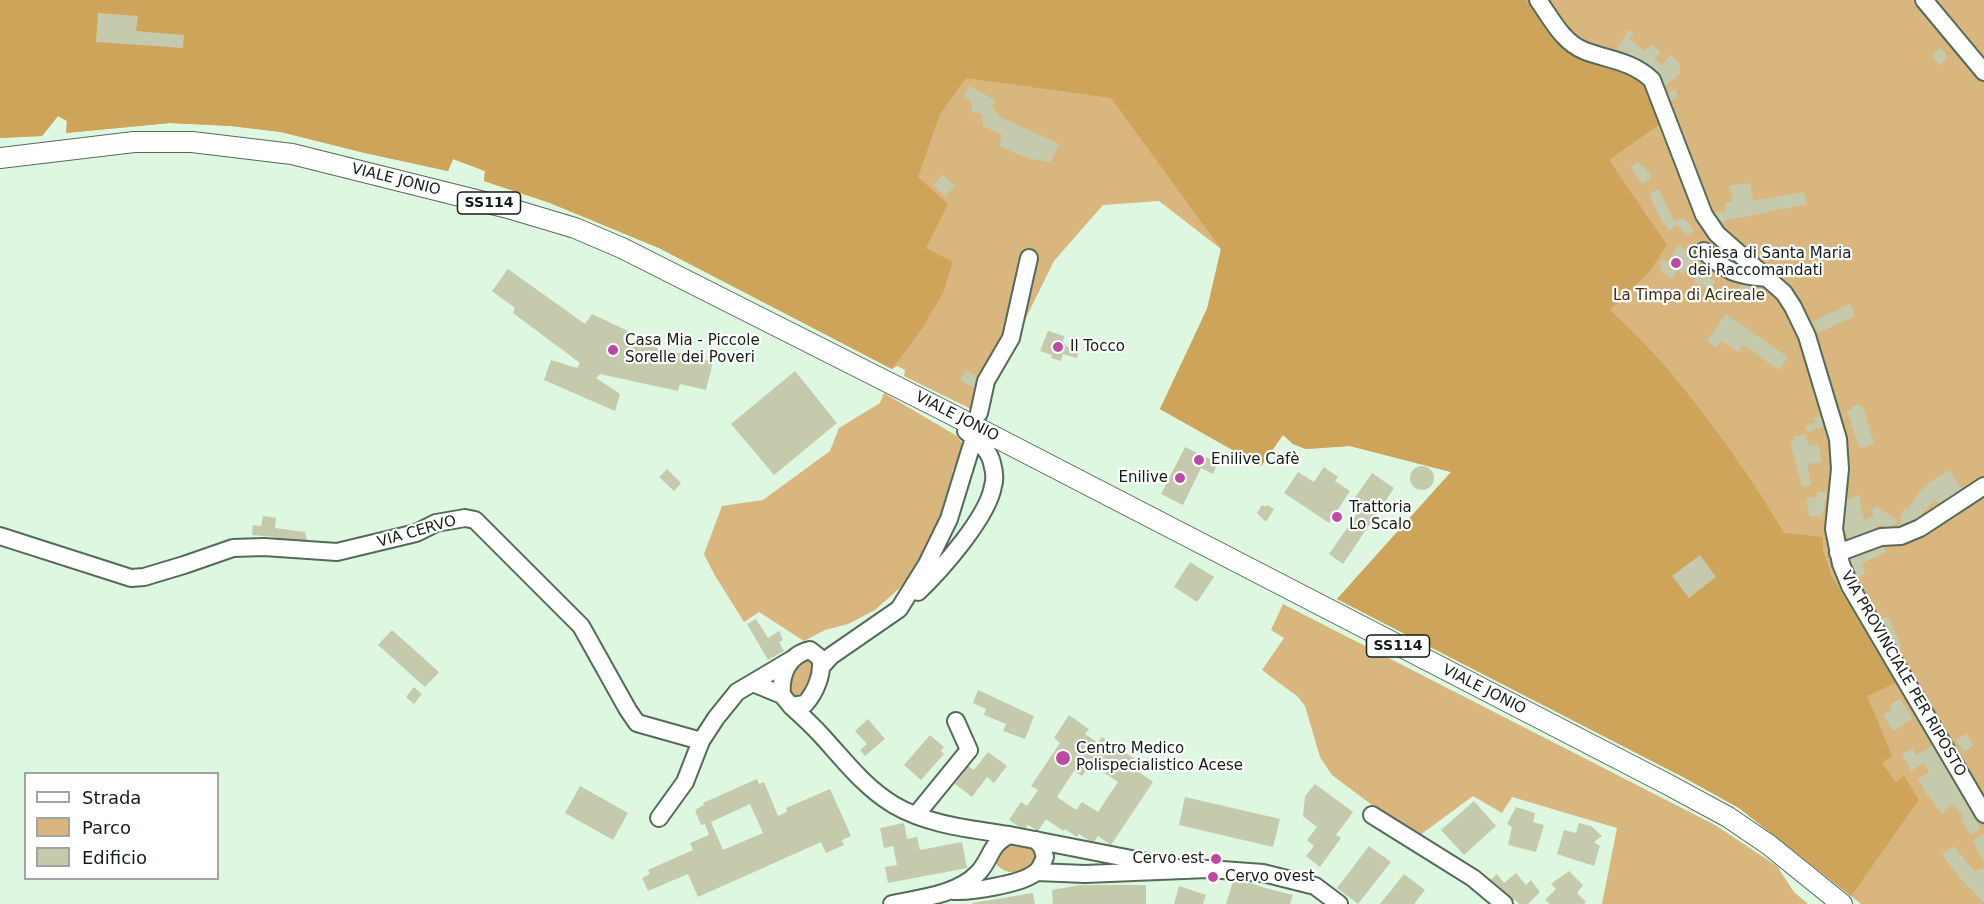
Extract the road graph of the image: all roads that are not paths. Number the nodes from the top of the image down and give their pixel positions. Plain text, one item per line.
1 (1538, 0) edge
2 (1924, 0) edge
3 (1984, 72) edge
4 (0, 158) edge
5 (1704, 251) dead end
6 (1029, 258) dead end
7 (1768, 278) junction
8 (941, 409) junction
9 (979, 413) dead end
10 (972, 444) dead end
11 (1984, 486) edge
12 (0, 536) edge
13 (1838, 553) junction
14 (899, 609) junction
15 (855, 639) junction
16 (810, 650) junction
17 (791, 660) junction
18 (822, 666) junction
19 (753, 683) junction
20 (812, 696) junction
21 (787, 700) junction
22 (956, 721) dead end
23 (821, 735) junction
24 (702, 741) junction
25 (1984, 814) edge
26 (916, 815) junction
27 (1372, 815) dead end
28 (659, 818) dead end
29 (969, 829) junction
30 (1009, 836) junction
31 (1036, 840) junction
32 (989, 858) junction
33 (1188, 870) junction
34 (1037, 872) junction
35 (1016, 880) junction
36 (950, 891) junction
37 (892, 904) edge
38 (1339, 904) edge
39 (1504, 904) edge
40 (1842, 904) edge

1 - 7 street, VIA PROVINCIALE PER RIPOSTO
2 - 3 street
4 - 8 main road, VIALE JONIO / SS114
5 - 7 street
6 - 9 street
7 - 13 street, VIA PROVINCIALE PER RIPOSTO
8 - 14 street
8 - 40 main road, VIALE JONIO / SS114
10 - 14 street
11 - 13 street
12 - 24 street, VIA CERVO
13 - 25 street, VIA PROVINCIALE PER RIPOSTO
14 - 15 street
15 - 16 street
15 - 18 street
16 - 17 street
16 - 18 street
17 - 19 street
17 - 21 street
18 - 20 street
19 - 21 street
19 - 24 street
20 - 21 street
20 - 23 street
21 - 23 street
22 - 26 street
23 - 26 street
24 - 28 street
26 - 29 street
27 - 39 street
29 - 30 street
29 - 32 street
30 - 31 street
30 - 32 street
31 - 33 street
31 - 34 street
32 - 35 street
32 - 36 street
33 - 34 street
33 - 38 street
34 - 35 street
35 - 36 street
36 - 37 street

